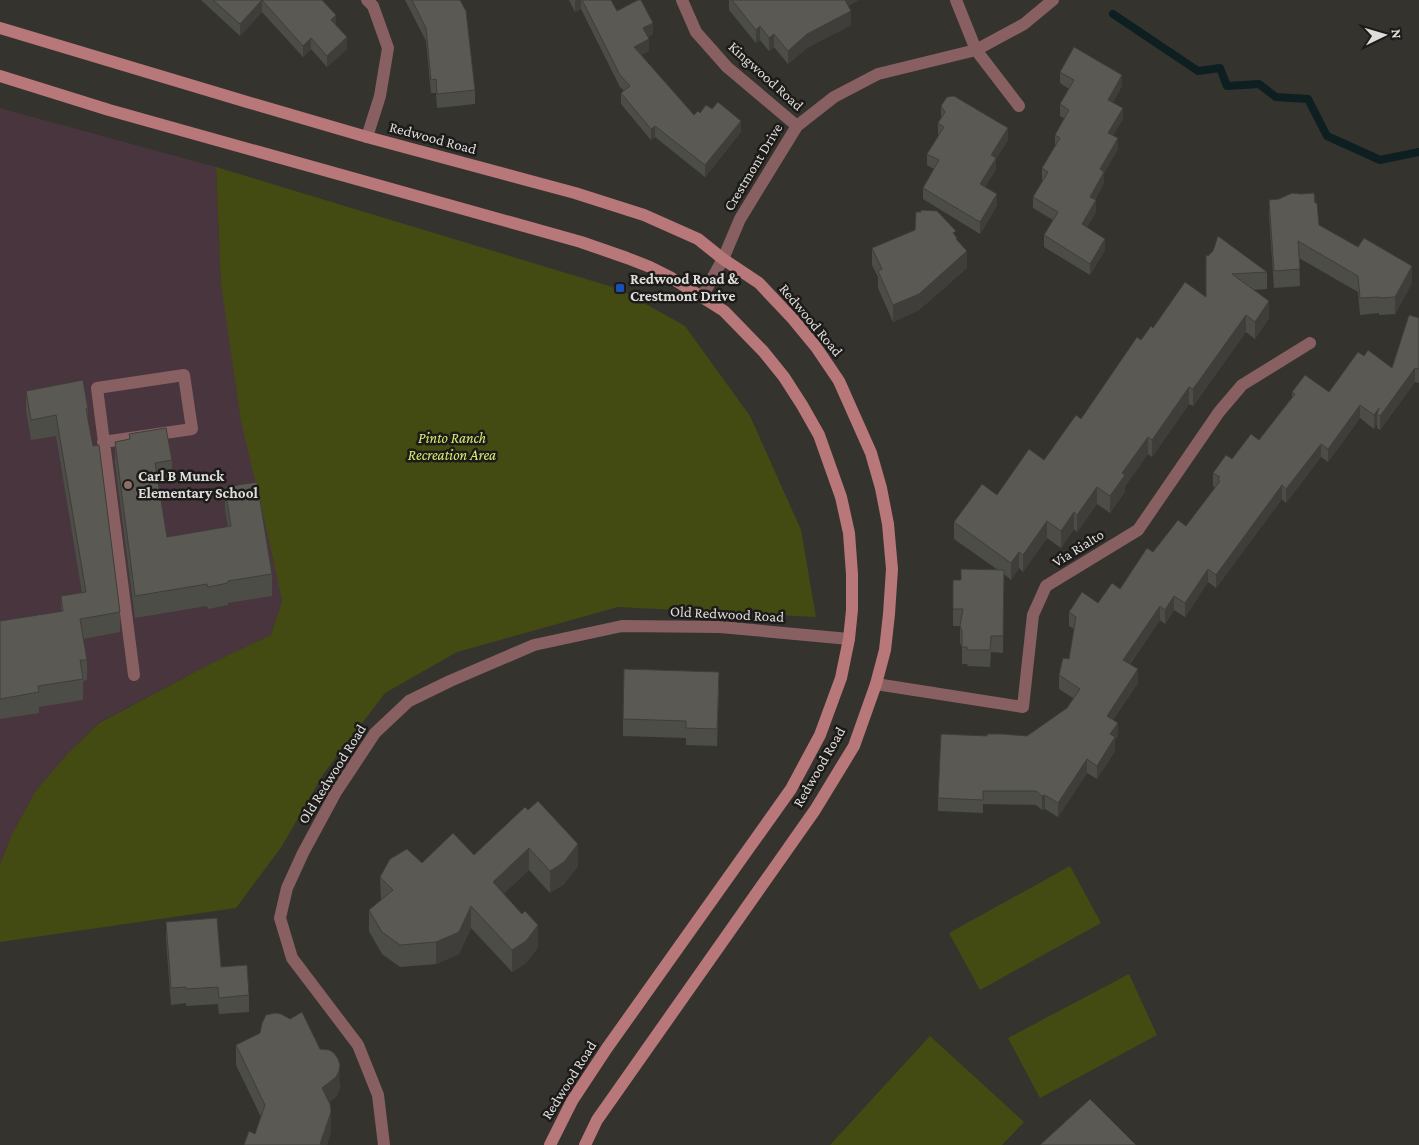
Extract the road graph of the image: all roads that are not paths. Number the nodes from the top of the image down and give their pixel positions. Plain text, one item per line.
1 (367, 0) edge
2 (682, 0) edge
3 (956, 0) edge
4 (1053, 0) edge
5 (0, 28) edge
6 (976, 50) junction
7 (0, 76) edge
8 (1019, 106) dead end
9 (797, 126) junction
10 (367, 137) junction
11 (723, 260) junction
12 (702, 297) junction
13 (1310, 343) dead end
14 (103, 442) junction
15 (848, 639) junction
16 (134, 675) dead end
17 (876, 684) junction
18 (384, 1145) edge
19 (550, 1145) edge
20 (585, 1145) edge

1 - 10 street
2 - 9 street, Kingwood Road
3 - 6 street
4 - 6 street, Crestmont Drive
5 - 10 main road, Redwood Road
6 - 8 street
6 - 9 street, Crestmont Drive
7 - 12 main road, Redwood Road
9 - 11 street, Crestmont Drive
10 - 11 main road, Redwood Road
11 - 12 street, Crestmont Drive
11 - 17 main road, Redwood Road
12 - 15 main road, Redwood Road
13 - 17 street, Via Rialto
14 - 14 street
14 - 16 street
15 - 18 street, Old Redwood Road
15 - 19 main road, Redwood Road
17 - 20 main road, Redwood Road

